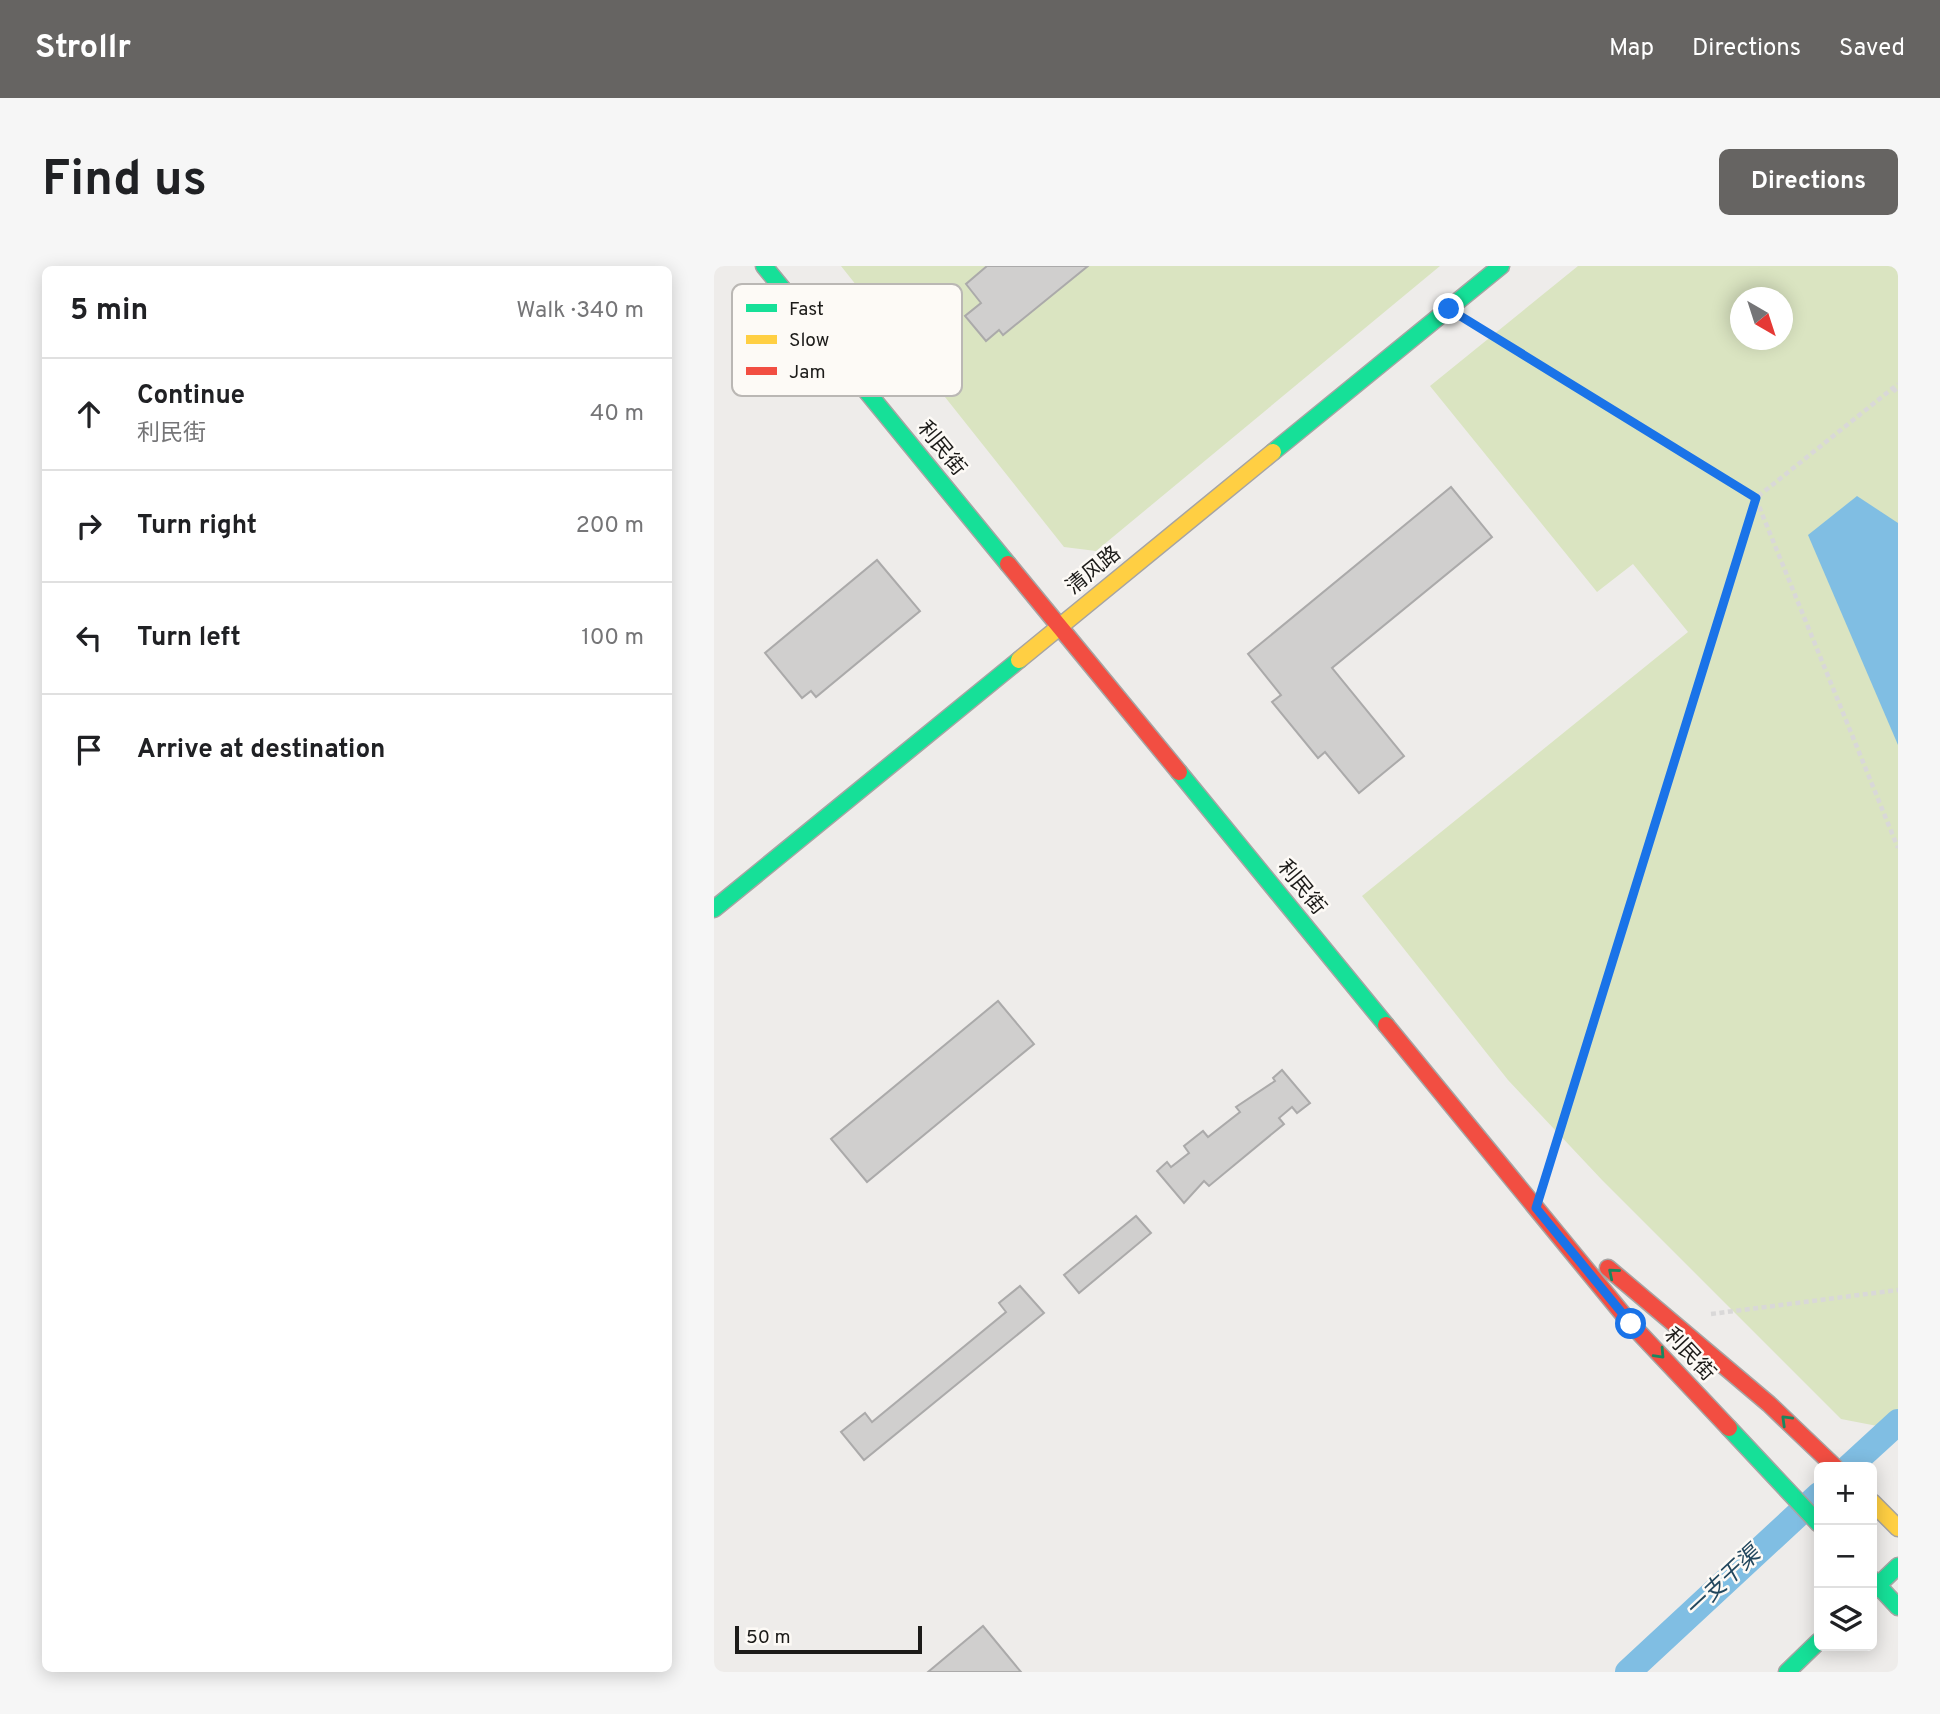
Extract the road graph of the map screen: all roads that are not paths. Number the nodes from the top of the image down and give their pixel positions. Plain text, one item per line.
1 (764, 266) edge
2 (1501, 266) edge
3 (779, 284) edge
4 (871, 396) edge
5 (1059, 626) junction
6 (714, 909) edge
7 (1536, 1208) junction
8 (1830, 1462) edge
9 (1877, 1507) edge
10 (1814, 1519) edge
11 (1898, 1528) edge
12 (1898, 1566) edge
13 (1877, 1583) edge
14 (1877, 1588) edge
15 (1898, 1607) edge
16 (1814, 1646) edge
17 (1787, 1672) edge

1 - 3 street, 利民街
2 - 5 street, 清风路
4 - 5 street, 利民街
5 - 6 street, 清风路
5 - 7 street, 利民街
8 -> 7 street
7 -> 10 street, 利民街
9 - 11 street
12 - 13 street
14 - 15 street
16 - 17 street

